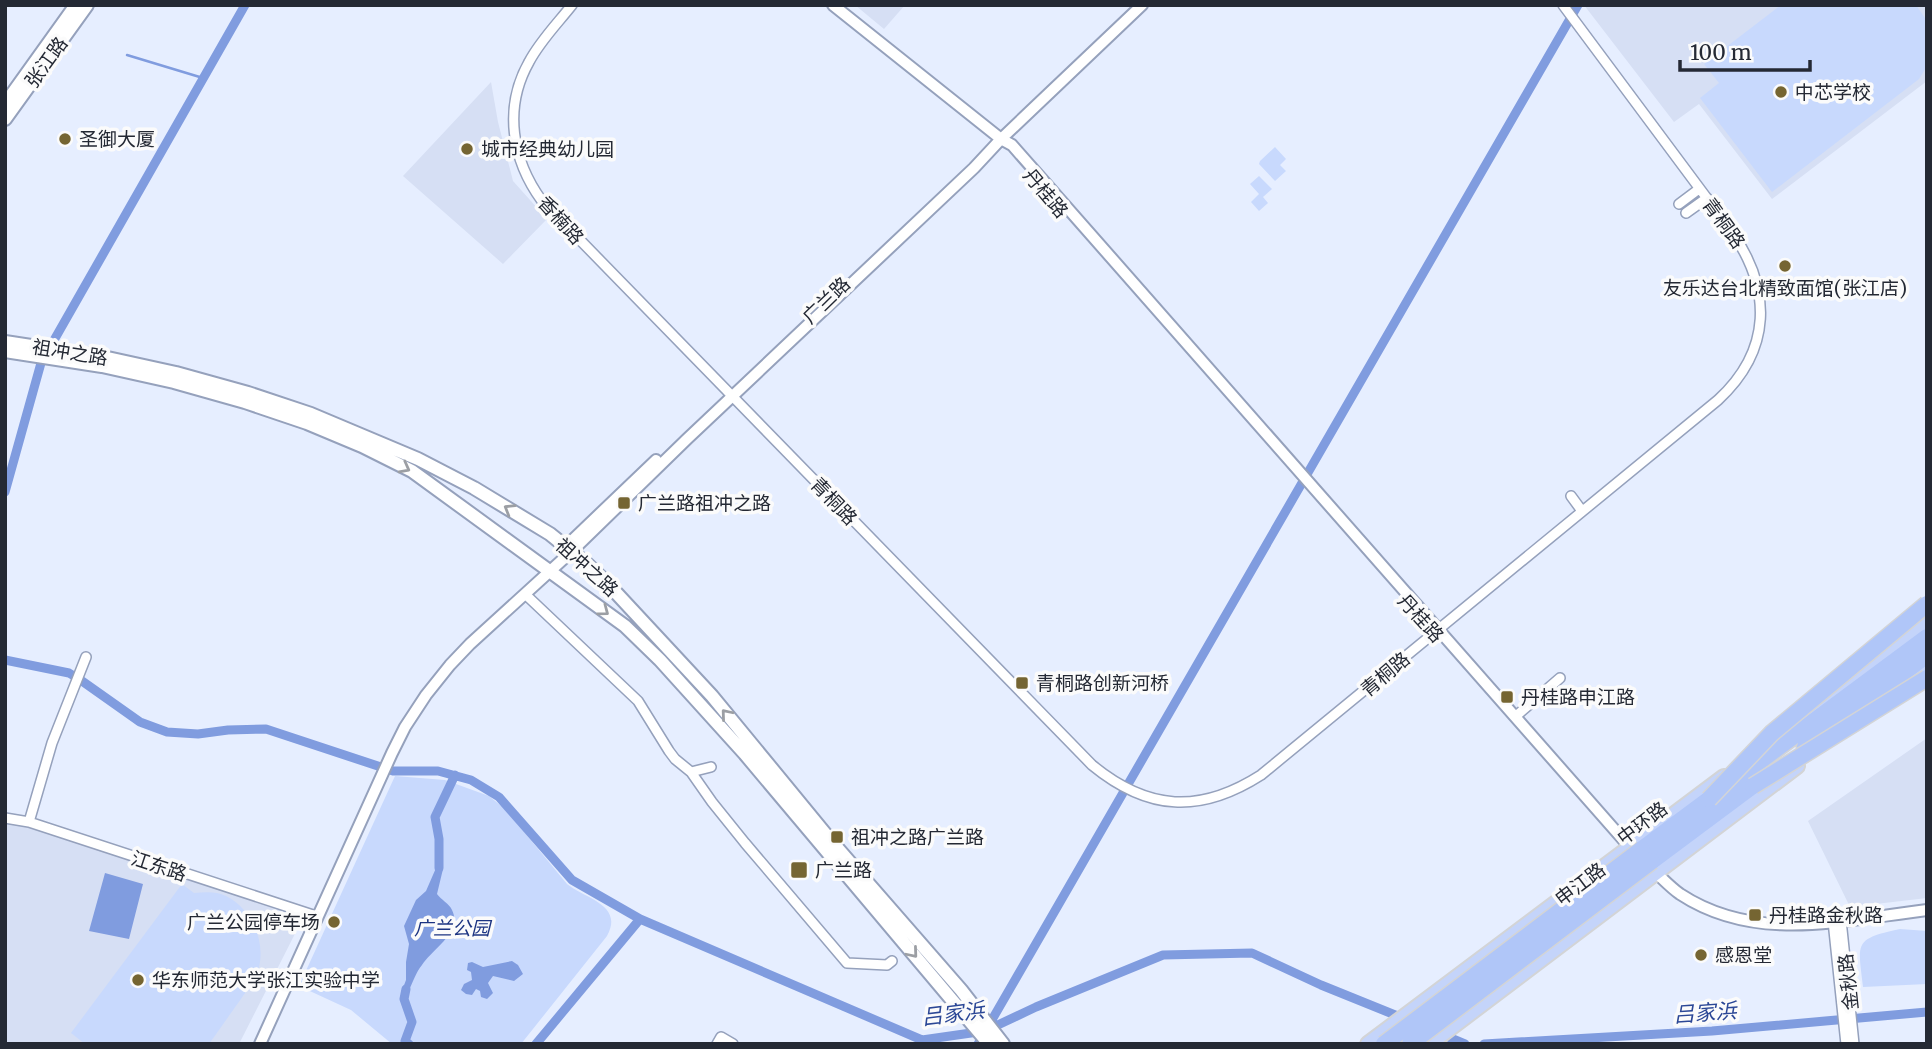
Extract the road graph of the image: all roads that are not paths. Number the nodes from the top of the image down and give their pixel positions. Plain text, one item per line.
1 (76, 5) edge
2 (87, 5) edge
3 (572, 5) edge
4 (833, 5) edge
5 (1142, 5) edge
6 (1563, 5) edge
7 (5, 104) edge
8 (5, 119) edge
9 (1001, 139) junction
10 (1699, 189) junction
11 (1707, 198) junction
12 (1679, 204) dead end
13 (1686, 213) dead end
14 (9, 345) edge
15 (86, 359) junction
16 (730, 395) junction
17 (1571, 496) dead end
18 (1582, 511) junction
19 (568, 549) junction
20 (546, 570) junction
21 (525, 594) junction
22 (1927, 604) edge
23 (1927, 625) edge
24 (1436, 631) junction
25 (1927, 637) edge
26 (1927, 655) edge
27 (86, 657) dead end
28 (1927, 668) edge
29 (1560, 678) dead end
30 (1927, 678) edge
31 (1516, 716) junction
32 (389, 752) junction
33 (710, 767) dead end
34 (691, 772) junction
35 (1752, 786) junction
36 (373, 787) junction
37 (1709, 799) junction
38 (5, 818) edge
39 (29, 822) junction
40 (1632, 849) junction
41 (1654, 874) junction
42 (1927, 912) edge
43 (313, 915) junction
44 (1837, 923) junction
45 (892, 961) dead end
46 (1844, 987) junction
47 (955, 993) junction
48 (254, 1044) edge
49 (260, 1044) edge
50 (718, 1044) edge
51 (733, 1044) edge
52 (989, 1044) edge
53 (1003, 1044) edge
54 (1368, 1044) edge
55 (1384, 1044) edge
56 (1410, 1044) edge
57 (1429, 1044) edge
58 (1846, 1044) edge
59 (1854, 1044) edge

1 - 7 main road, 张江路
2 - 8 main road, 张江路
3 - 16 street, 香楠路
4 - 9 street, 丹桂路
5 - 9 street, 广兰路
6 - 10 street, 青桐路
9 - 16 street, 广兰路
9 - 24 street, 丹桂路
10 - 11 street, 青桐路
10 - 12 street
11 - 13 street
11 - 18 street, 青桐路
14 - 15 main road, 祖冲之路
19 -> 15 main road, 祖冲之路
15 -> 20 main road, 祖冲之路
16 - 19 street, 广兰路
16 - 24 street, 青桐路
17 - 18 street
18 - 24 street, 青桐路
19 - 20 street, 广兰路
47 -> 19 main road, 祖冲之路
20 - 21 street, 广兰路
20 - 32 street, 广兰路
20 -> 47 main road, 祖冲之路
21 - 32 street, 广兰路
21 - 34 street
22 - 37 highway, bridge
23 - 40 main road, 申江路
24 - 31 street, 丹桂路
24 - 40 street, 丹桂路
25 - 37 highway, 中环路, bridge
26 - 35 highway, 中环路, bridge
27 - 39 street
28 - 41 main road, 申江路
29 - 31 street
30 - 35 highway, bridge
31 - 40 street, 丹桂路
32 - 36 street, 广兰路
33 - 34 street
34 - 45 street
35 - 56 highway, 中环路, bridge
36 - 43 street, 广兰路
36 - 49 street, 广兰路
37 - 40 highway, 中环路
38 - 39 street, 江东路
39 - 43 street, 江东路
40 - 41 street, 丹桂路
40 - 54 main road, 申江路
40 - 55 highway, 中环路, bridge
41 - 44 street, 丹桂路
41 - 57 main road, 申江路
42 - 44 street, 丹桂路
43 - 48 street, 广兰路
44 - 46 street, 金秋路
46 - 58 street, 金秋路
46 - 59 street, 金秋路
47 - 52 main road, 祖冲之路
47 - 53 main road, 祖冲之路
50 - 51 street

